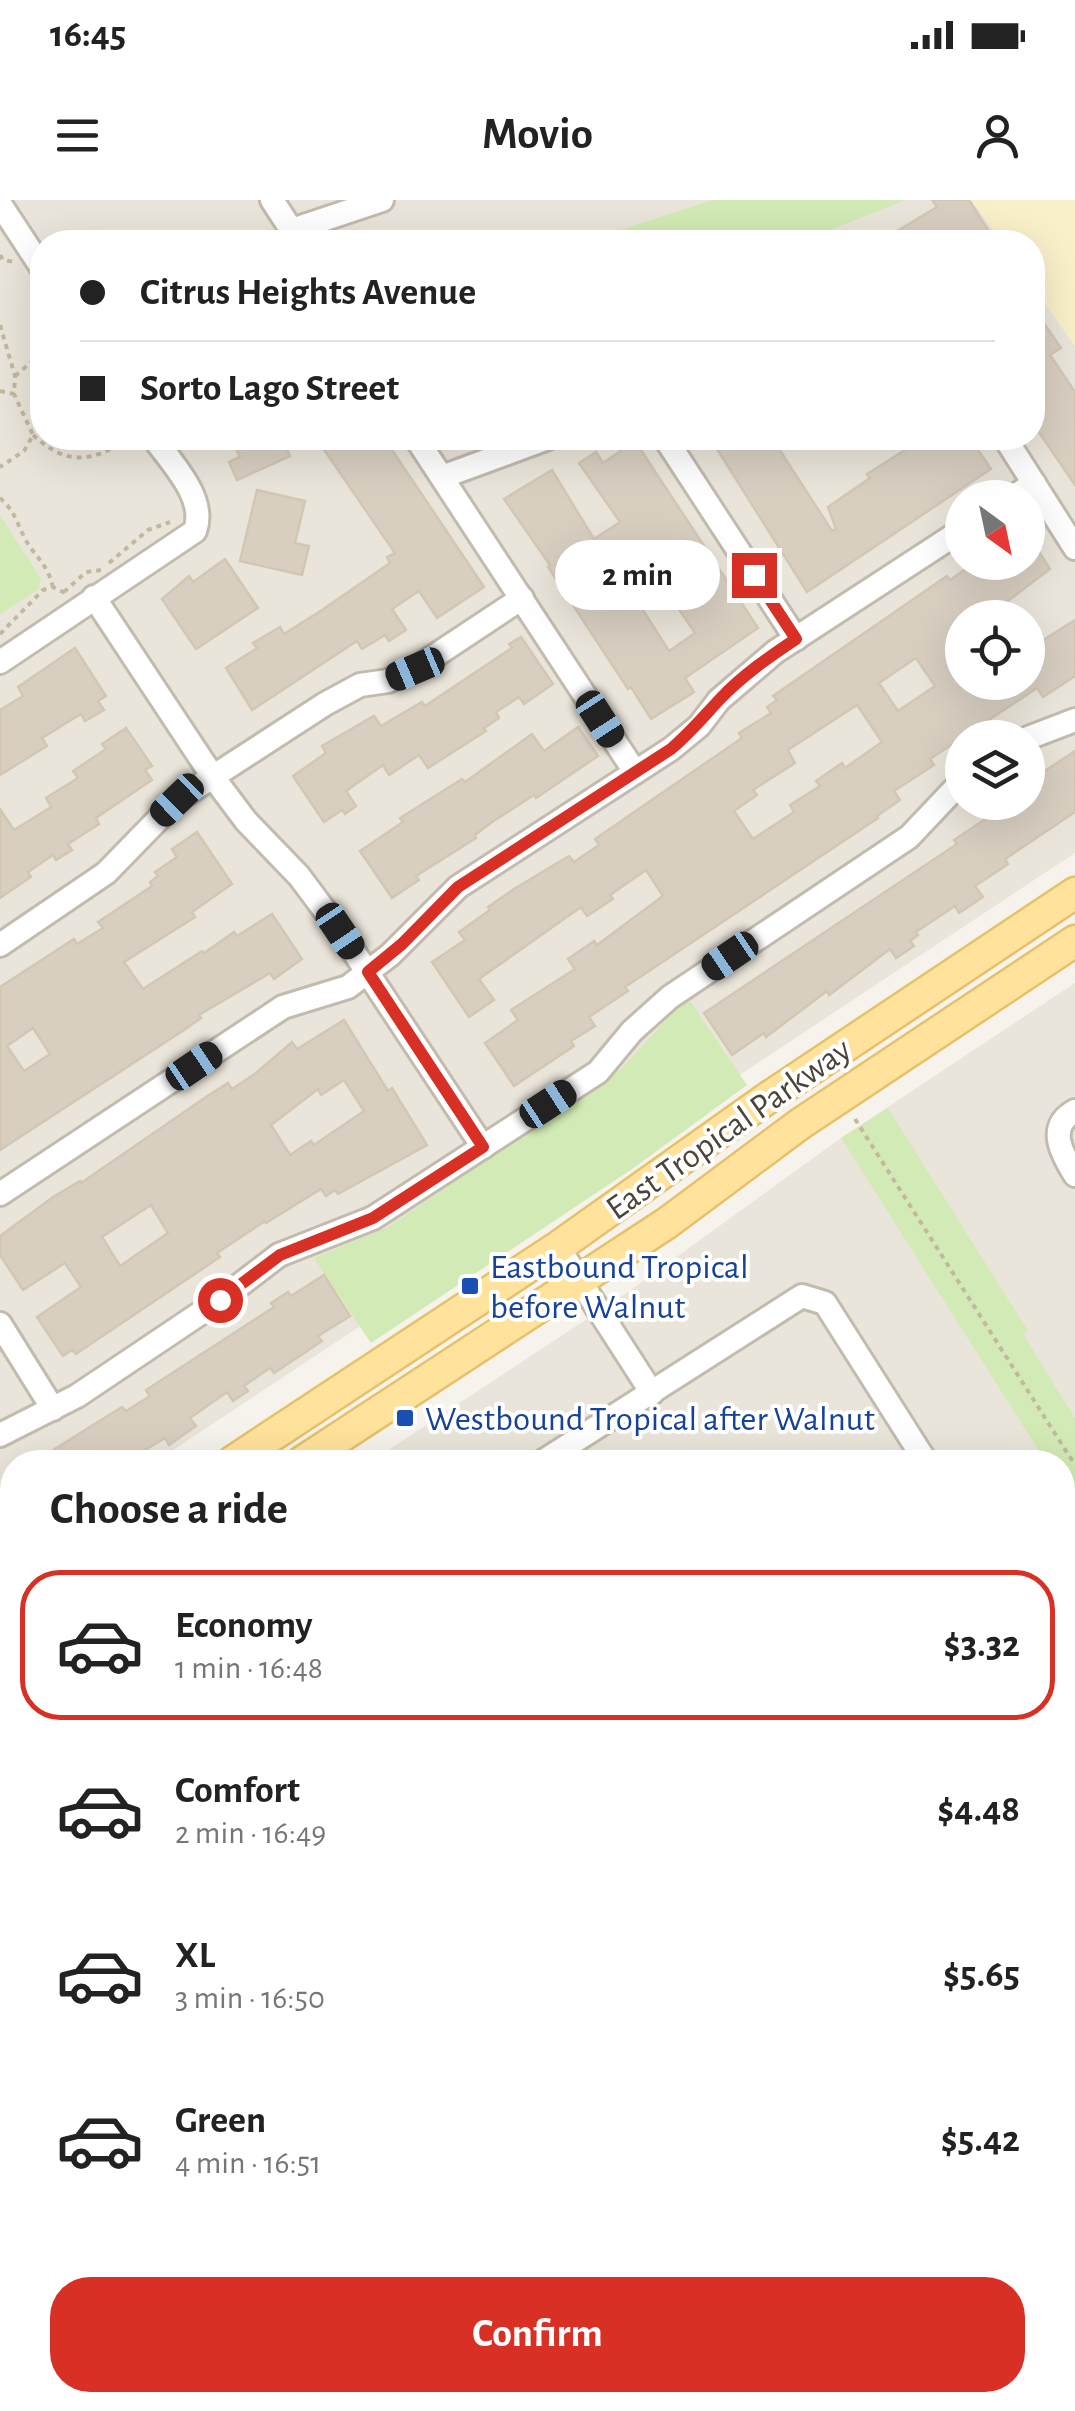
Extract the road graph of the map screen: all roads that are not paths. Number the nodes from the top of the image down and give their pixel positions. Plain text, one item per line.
1 (272, 200) edge
2 (382, 200) edge
3 (0, 204) edge
4 (292, 230) edge
5 (310, 230) edge
6 (30, 250) edge
7 (163, 450) edge
8 (424, 450) edge
9 (515, 450) edge
10 (673, 450) edge
11 (1013, 450) edge
12 (442, 477) junction
13 (1032, 480) edge
14 (1045, 500) edge
15 (945, 541) edge
16 (1075, 548) edge
17 (522, 598) junction
18 (86, 603) junction
19 (796, 639) junction
20 (0, 662) edge
21 (1075, 720) edge
22 (1045, 731) edge
23 (635, 772) junction
24 (212, 777) junction
25 (945, 799) edge
26 (1075, 893) edge
27 (1075, 941) edge
28 (0, 945) edge
29 (368, 972) junction
30 (1075, 1111) edge
31 (483, 1147) junction
32 (1075, 1175) edge
33 (0, 1194) edge
34 (558, 1247) junction
35 (580, 1281) junction
36 (0, 1324) edge
37 (652, 1392) junction
38 (53, 1410) junction
39 (0, 1435) edge
40 (250, 1450) edge
41 (320, 1450) edge
42 (561, 1450) edge
43 (916, 1450) edge

1 - 4 street
2 - 5 street
3 - 6 street
7 - 18 street
8 - 12 street
9 - 12 street
10 - 19 street
11 - 13 street
12 - 17 street
14 - 16 street
15 - 19 street
17 - 23 street
17 - 24 street
18 - 20 street
18 - 24 street
19 - 23 street
21 - 22 street
23 - 29 street
24 - 28 street
24 - 29 street
25 - 31 street
26 - 34 main road, East Tropical Parkway
27 - 35 main road, East Tropical Parkway
29 - 31 street
29 - 33 street
30 - 32 street
31 - 38 street
34 - 35 street
34 - 40 main road, East Tropical Parkway
35 - 37 street
35 - 41 main road, East Tropical Parkway
36 - 38 street
37 - 42 street
37 - 43 street
38 - 39 street

